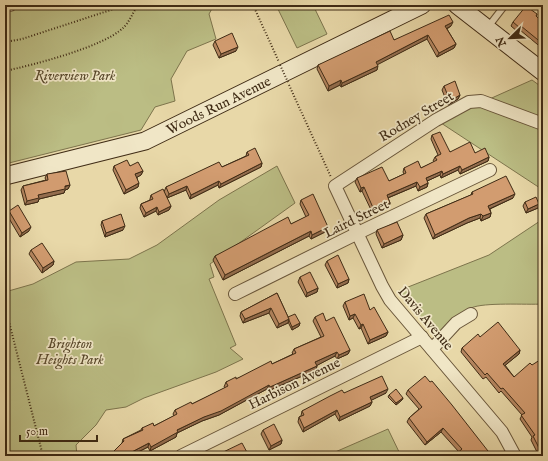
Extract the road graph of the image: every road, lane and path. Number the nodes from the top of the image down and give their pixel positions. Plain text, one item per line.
1 (10, 5) edge
2 (126, 5) edge
3 (138, 5) edge
4 (253, 5) edge
5 (422, 5) edge
6 (457, 5) edge
7 (505, 5) edge
8 (5, 6) edge
9 (486, 30) junction
10 (5, 42) edge
11 (5, 71) edge
12 (543, 72) edge
13 (543, 124) edge
14 (490, 170) dead end
15 (5, 176) edge
16 (335, 186) junction
17 (358, 233) junction
18 (235, 294) dead end
19 (5, 306) edge
20 (470, 314) dead end
21 (422, 337) junction
22 (432, 349) junction
23 (43, 456) edge
24 (180, 456) edge
25 (515, 456) edge

1 - 8 street
2 - 10 path
3 - 11 path
4 - 16 path, bridge
5 - 15 street, Woods Run Avenue
6 - 9 street
7 - 9 lane
9 - 12 street
13 - 16 street, Rodney Street
14 - 17 street, Laird Street
16 - 17 street, Davis Avenue
17 - 18 street, Laird Street
17 - 21 street, Davis Avenue
19 - 23 path
20 - 22 street
21 - 22 street, Davis Avenue
21 - 24 street, Harbison Avenue
22 - 25 street, Davis Avenue

